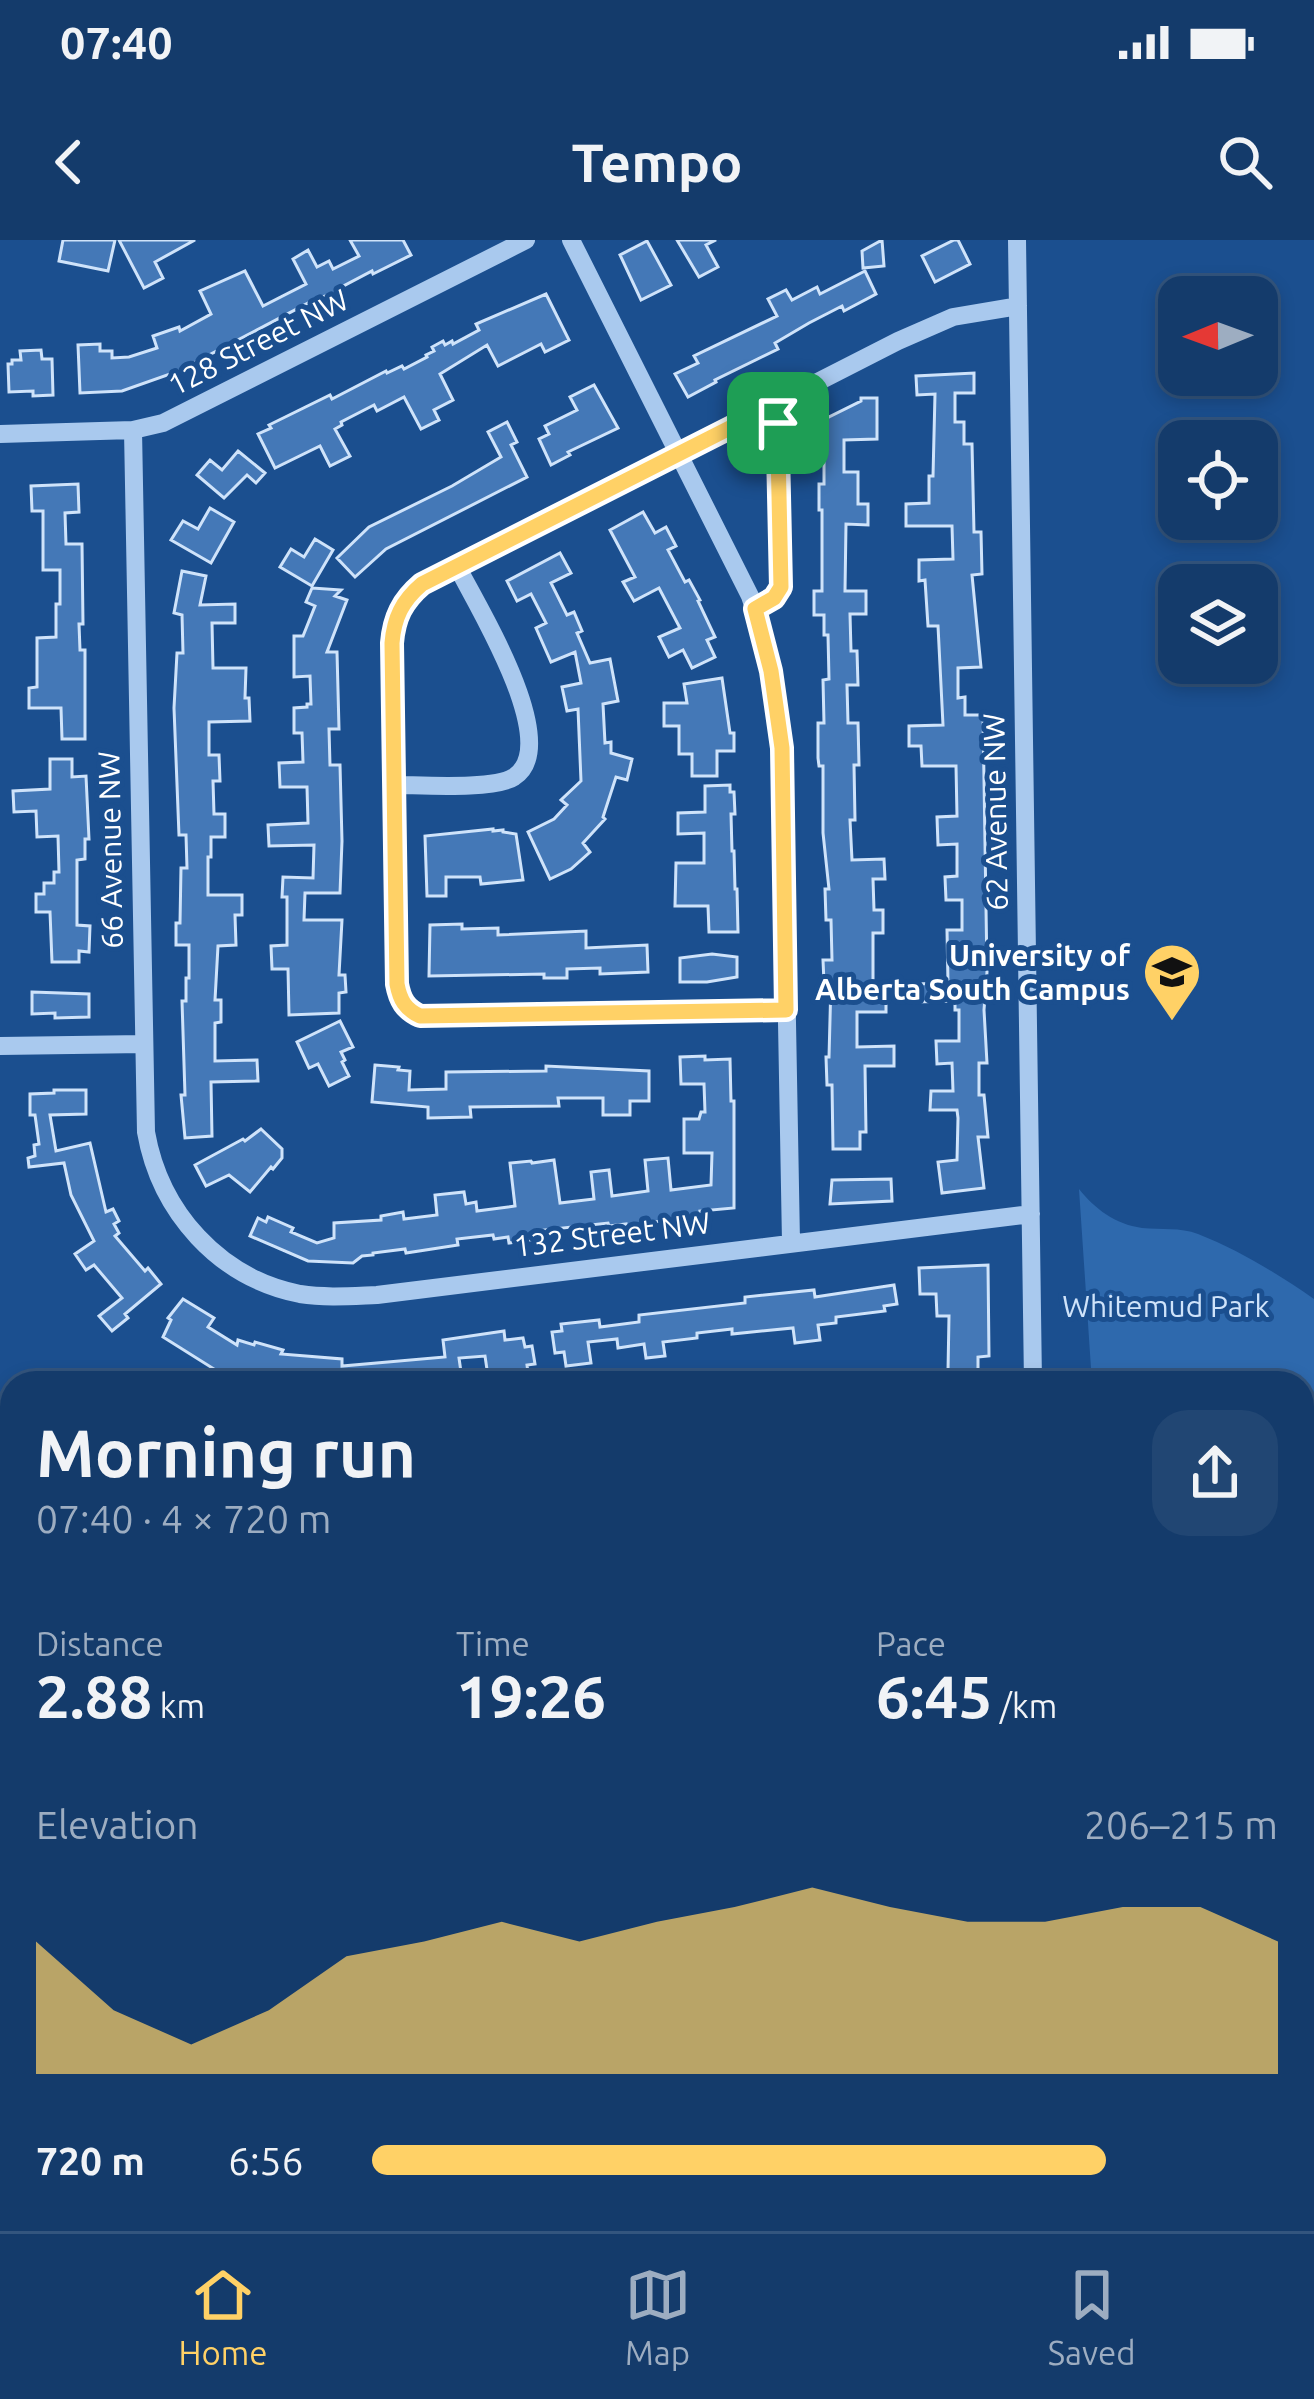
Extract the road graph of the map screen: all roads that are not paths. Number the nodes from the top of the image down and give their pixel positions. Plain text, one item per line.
1 (526, 240) edge
2 (572, 240) edge
3 (1017, 240) edge
4 (1018, 306) junction
5 (777, 404) junction
6 (134, 430) junction
7 (0, 434) edge
8 (678, 453) junction
9 (457, 566) junction
10 (755, 609) junction
11 (394, 785) junction
12 (786, 1010) junction
13 (144, 1044) junction
14 (0, 1046) edge
15 (1031, 1214) junction
16 (790, 1242) junction
17 (210, 1250) joint
18 (1034, 1371) edge

1 - 6 street, 128 Street NW
2 - 8 street
3 - 4 street, 62 Avenue NW
4 - 5 street
4 - 15 street, 62 Avenue NW
5 - 8 street
5 - 10 street
6 - 7 street, 128 Street NW
6 - 13 street, 66 Avenue NW
8 - 9 street
8 - 10 street
9 - 11 street
9 - 11 street
10 - 12 street
11 - 12 street
12 - 16 street
13 - 14 street
13 - 17 street, 66 Avenue NW
15 - 16 street, 132 Street NW
15 - 18 street, 62 Avenue NW
16 - 17 street, 132 Street NW

